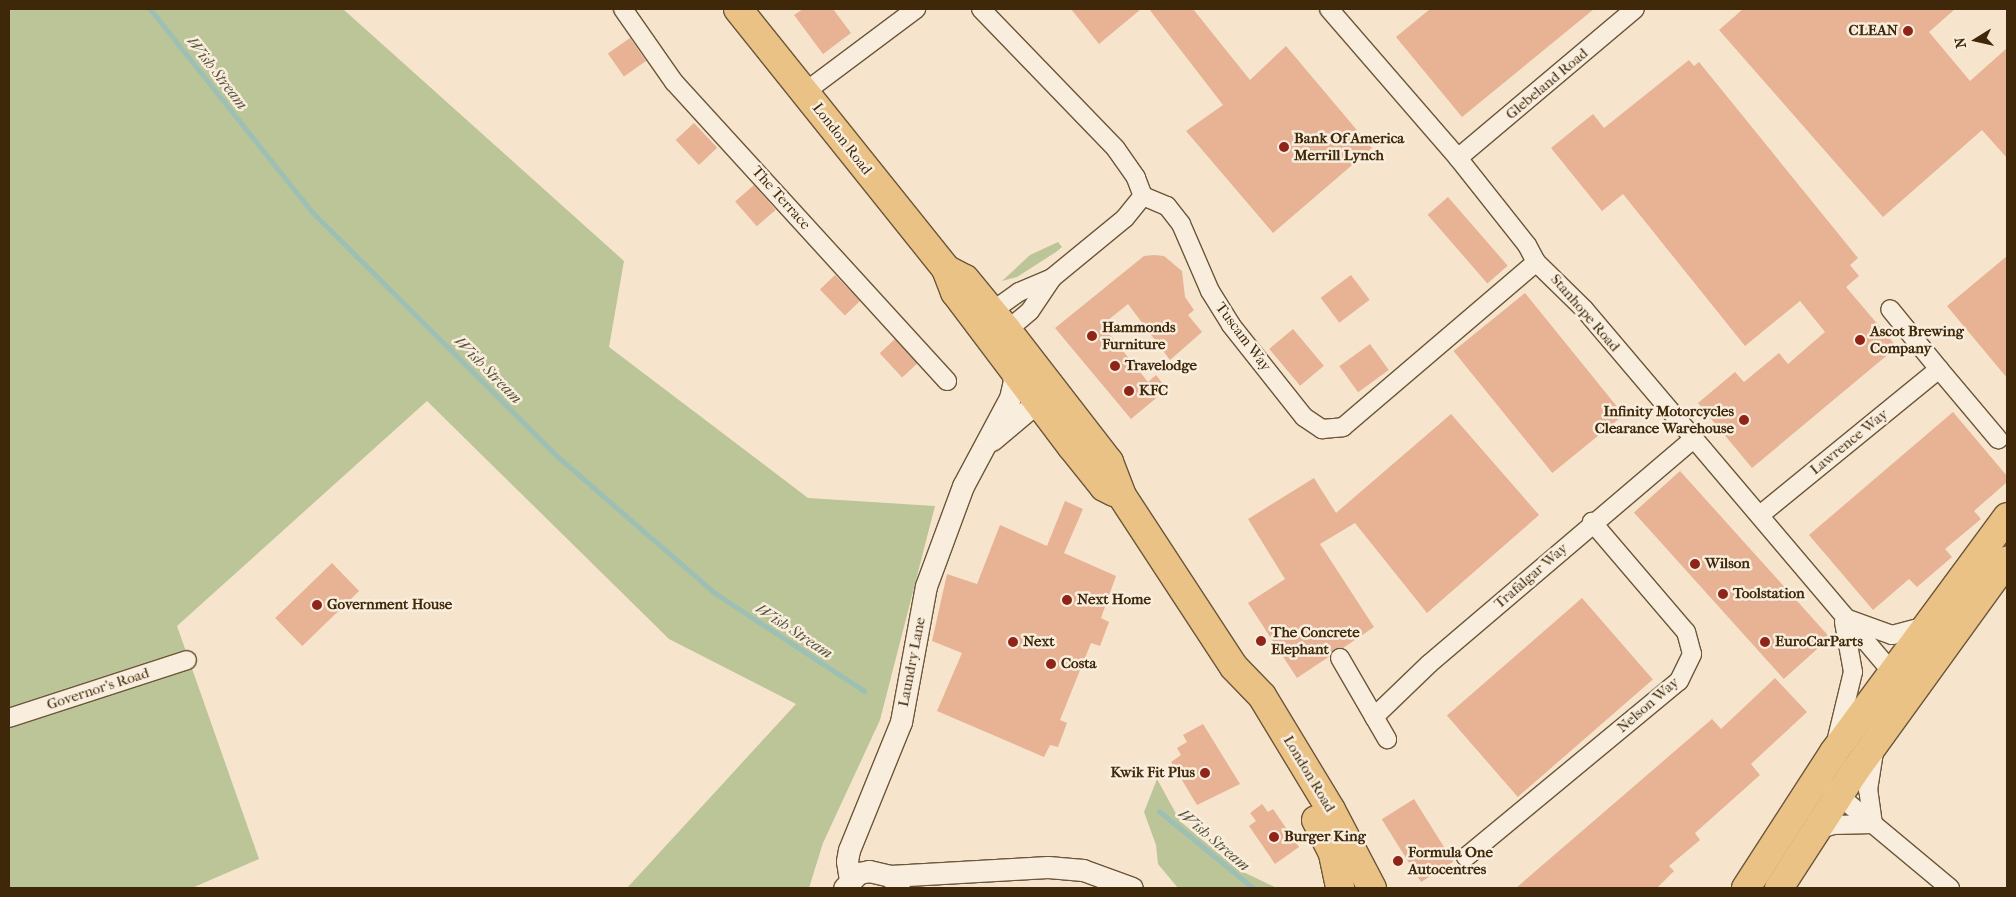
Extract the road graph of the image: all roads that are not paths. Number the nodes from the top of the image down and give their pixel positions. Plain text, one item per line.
1 (623, 9) edge
2 (738, 9) edge
3 (916, 9) edge
4 (981, 9) edge
5 (1329, 9) edge
6 (1635, 9) edge
7 (805, 92) junction
8 (1458, 158) junction
9 (1143, 196) junction
10 (1536, 262) junction
11 (1052, 278) junction
12 (1890, 309) dead end
13 (992, 326) junction
14 (1010, 365) junction
15 (1939, 369) junction
16 (947, 381) dead end
17 (1045, 395) junction
18 (1998, 439) dead end
19 (1692, 440) junction
20 (984, 447) junction
21 (1760, 515) junction
22 (2007, 517) edge
23 (1592, 522) junction
24 (2007, 561) edge
25 (1843, 617) junction
26 (1925, 626) junction
27 (1340, 658) dead end
28 (187, 660) dead end
29 (1234, 667) junction
30 (1892, 672) junction
31 (1912, 692) junction
32 (1374, 717) junction
33 (9, 718) edge
34 (1387, 739) dead end
35 (1877, 741) junction
36 (1834, 752) junction
37 (1818, 778) junction
38 (1839, 796) junction
39 (1873, 824) junction
40 (1817, 830) junction
41 (1466, 857) dead end
42 (995, 870) junction
43 (895, 882) edge
44 (847, 884) edge
45 (925, 888) edge
46 (1132, 888) edge
47 (1340, 888) edge
48 (1372, 888) edge
49 (1746, 888) edge
50 (1779, 888) edge
51 (1950, 888) edge

1 - 16 street, The Terrace
2 - 7 main road, London Road
3 - 7 street
4 - 9 street
5 - 8 street, Stanhope Road
6 - 8 street, Glebeland Road
7 - 13 main road, London Road
8 - 10 street, Stanhope Road
9 - 10 street, Tuscam Way
9 - 11 street
10 - 19 street, Stanhope Road
11 - 13 street
11 - 13 street
12 - 15 street
13 - 14 main road, London Road
13 - 17 main road, London Road
14 - 17 main road, London Road
14 - 20 street, Laundry Lane
15 - 18 street
15 - 21 street, Lawrence Way
17 - 20 street, Laundry Lane
17 - 29 main road, London Road
19 - 21 street, Stanhope Road
19 - 23 street, Trafalgar Way
20 - 44 street, Laundry Lane
21 - 25 street, Stanhope Road
22 - 26 main road
23 - 32 street, Trafalgar Way
23 - 41 street, Nelson Way
24 - 31 main road
25 - 26 street
25 - 30 street, Stanhope Road
25 - 36 street, Stanhope Road
26 - 30 main road
27 - 32 street
28 - 33 street, Governor's Road
29 - 47 main road, London Road
29 - 48 main road, London Road
30 - 31 main road
30 - 36 main road
31 - 35 main road
32 - 34 street
35 - 38 main road
35 - 39 street
36 - 37 main road
37 - 38 street
37 - 49 main road
38 - 39 street
38 - 40 main road
39 - 40 street
39 - 51 street
40 - 50 main road
42 - 43 street
42 - 45 street
42 - 46 street
43 - 44 street

